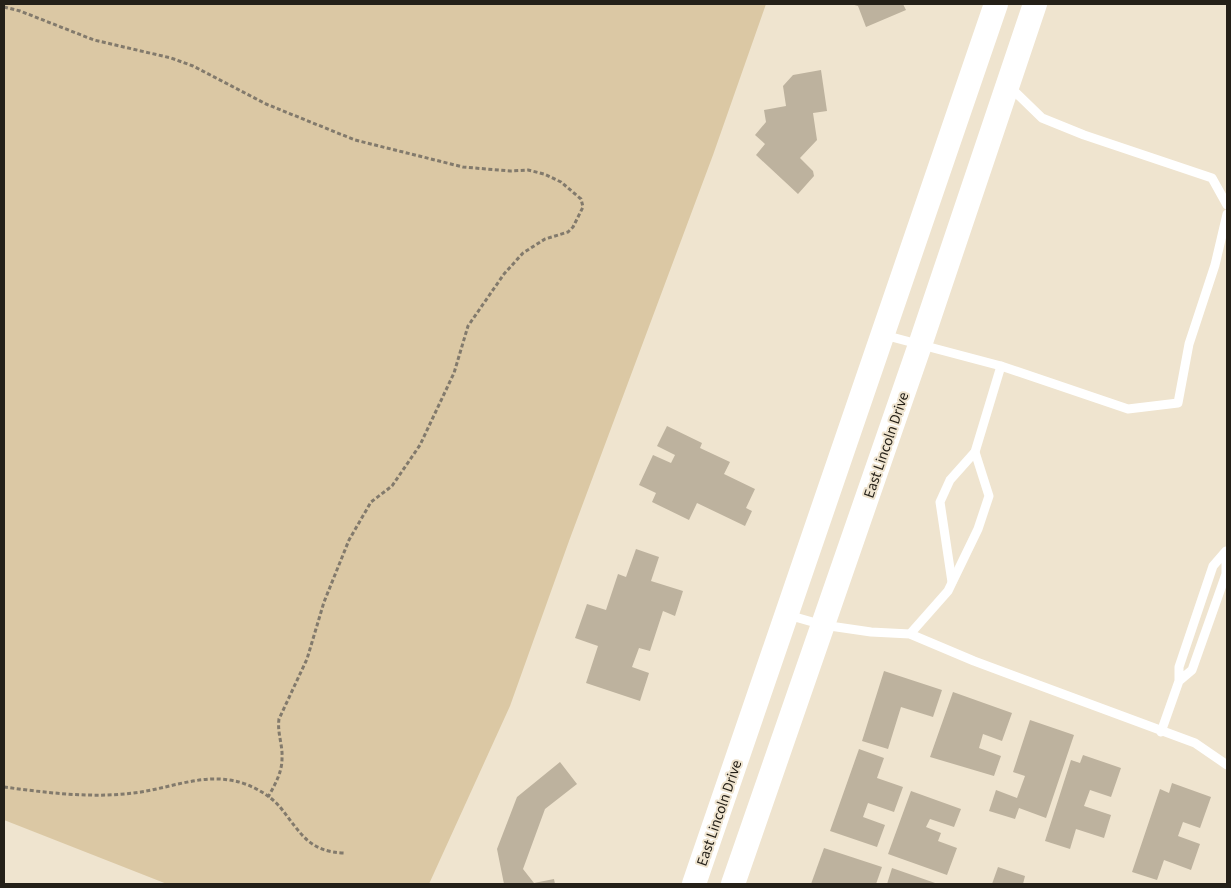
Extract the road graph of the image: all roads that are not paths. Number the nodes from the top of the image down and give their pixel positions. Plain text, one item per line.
1 (996, 4) edge
2 (1035, 4) edge
3 (1008, 85) junction
4 (1227, 204) edge
5 (1227, 214) edge
6 (884, 334) junction
7 (920, 345) junction
8 (1001, 366) junction
9 (975, 452) junction
10 (1227, 551) edge
11 (952, 582) junction
12 (788, 615) junction
13 (823, 625) junction
14 (910, 634) junction
15 (1179, 681) junction
16 (1161, 732) junction
17 (1227, 765) edge
18 (694, 884) edge
19 (733, 884) edge

1 - 6 main road, East Lincoln Drive
2 - 3 main road, East Lincoln Drive
3 - 4 lane
3 - 7 main road, East Lincoln Drive
5 - 8 lane
6 - 7 lane
6 - 12 main road, East Lincoln Drive
7 - 8 lane
7 - 13 main road, East Lincoln Drive
8 - 9 lane
9 - 11 lane
9 - 11 lane
10 - 15 lane
10 - 15 lane
11 - 14 lane
12 - 13 lane
12 - 18 main road, East Lincoln Drive
13 - 14 lane
13 - 19 main road, East Lincoln Drive
14 - 16 lane
15 - 16 lane
16 - 17 lane

